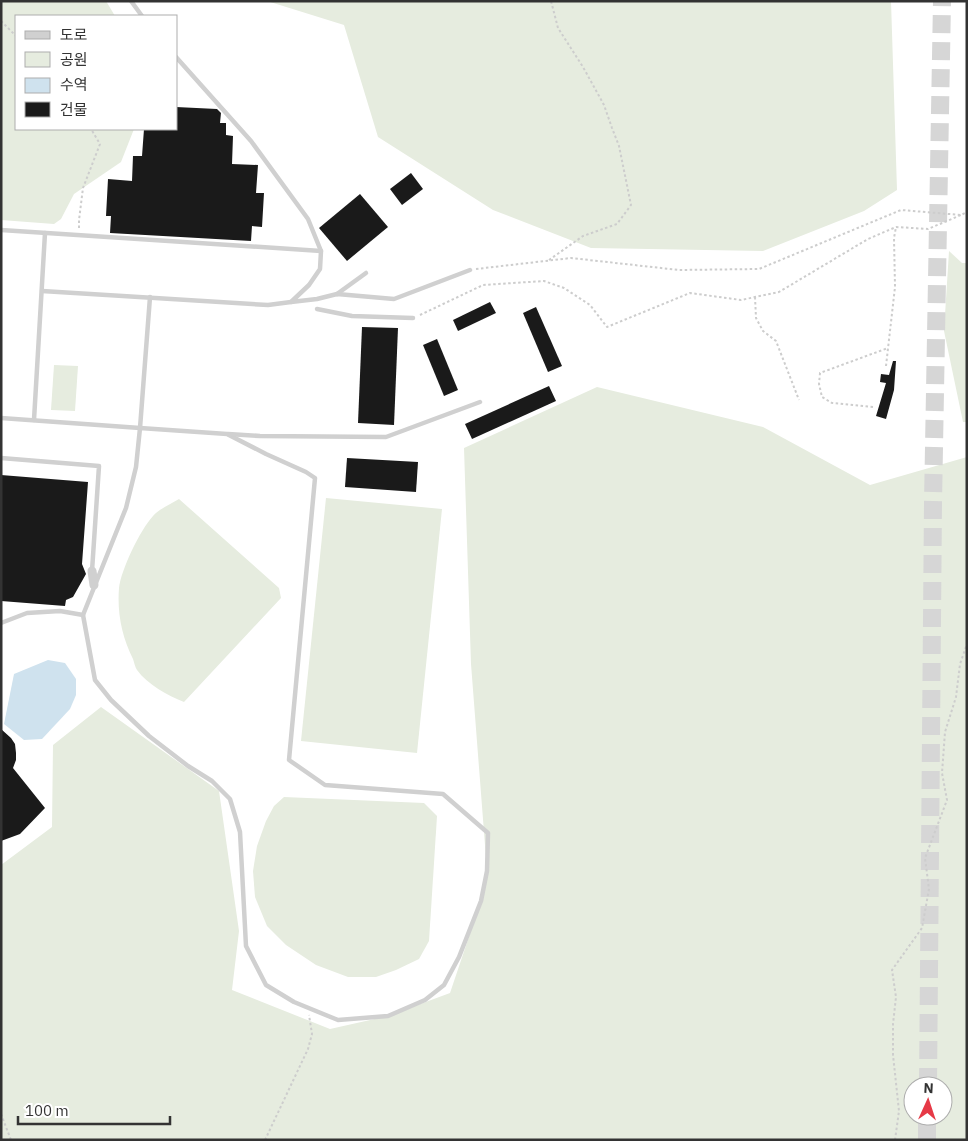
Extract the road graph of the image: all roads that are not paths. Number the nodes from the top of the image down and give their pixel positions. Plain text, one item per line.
1 (131, 1) edge
2 (141, 15) edge
3 (178, 59) edge
4 (1, 230) edge
5 (45, 233) junction
6 (321, 251) junction
7 (470, 270) road end
8 (366, 273) dead end
9 (42, 290) junction
10 (337, 294) junction
11 (150, 297) junction
12 (291, 302) junction
13 (317, 309) dead end
14 (413, 318) road end
15 (480, 402) dead end
16 (1, 418) edge
17 (34, 420) junction
18 (140, 428) junction
19 (227, 434) junction
20 (1, 458) edge
21 (92, 571) joint
22 (94, 585) junction
23 (83, 615) junction
24 (1, 623) edge

1 - 2 lane
3 - 6 lane
4 - 5 lane
5 - 6 lane
5 - 9 lane
6 - 12 lane
7 - 10 lane
8 - 10 lane
9 - 11 lane
9 - 17 lane
10 - 12 lane
11 - 12 lane
11 - 18 lane
13 - 14 lane
15 - 19 lane
16 - 17 lane
17 - 18 lane
18 - 19 lane
18 - 22 lane
19 - 23 lane
20 - 21 lane
21 - 22 street
22 - 23 lane
23 - 24 lane

